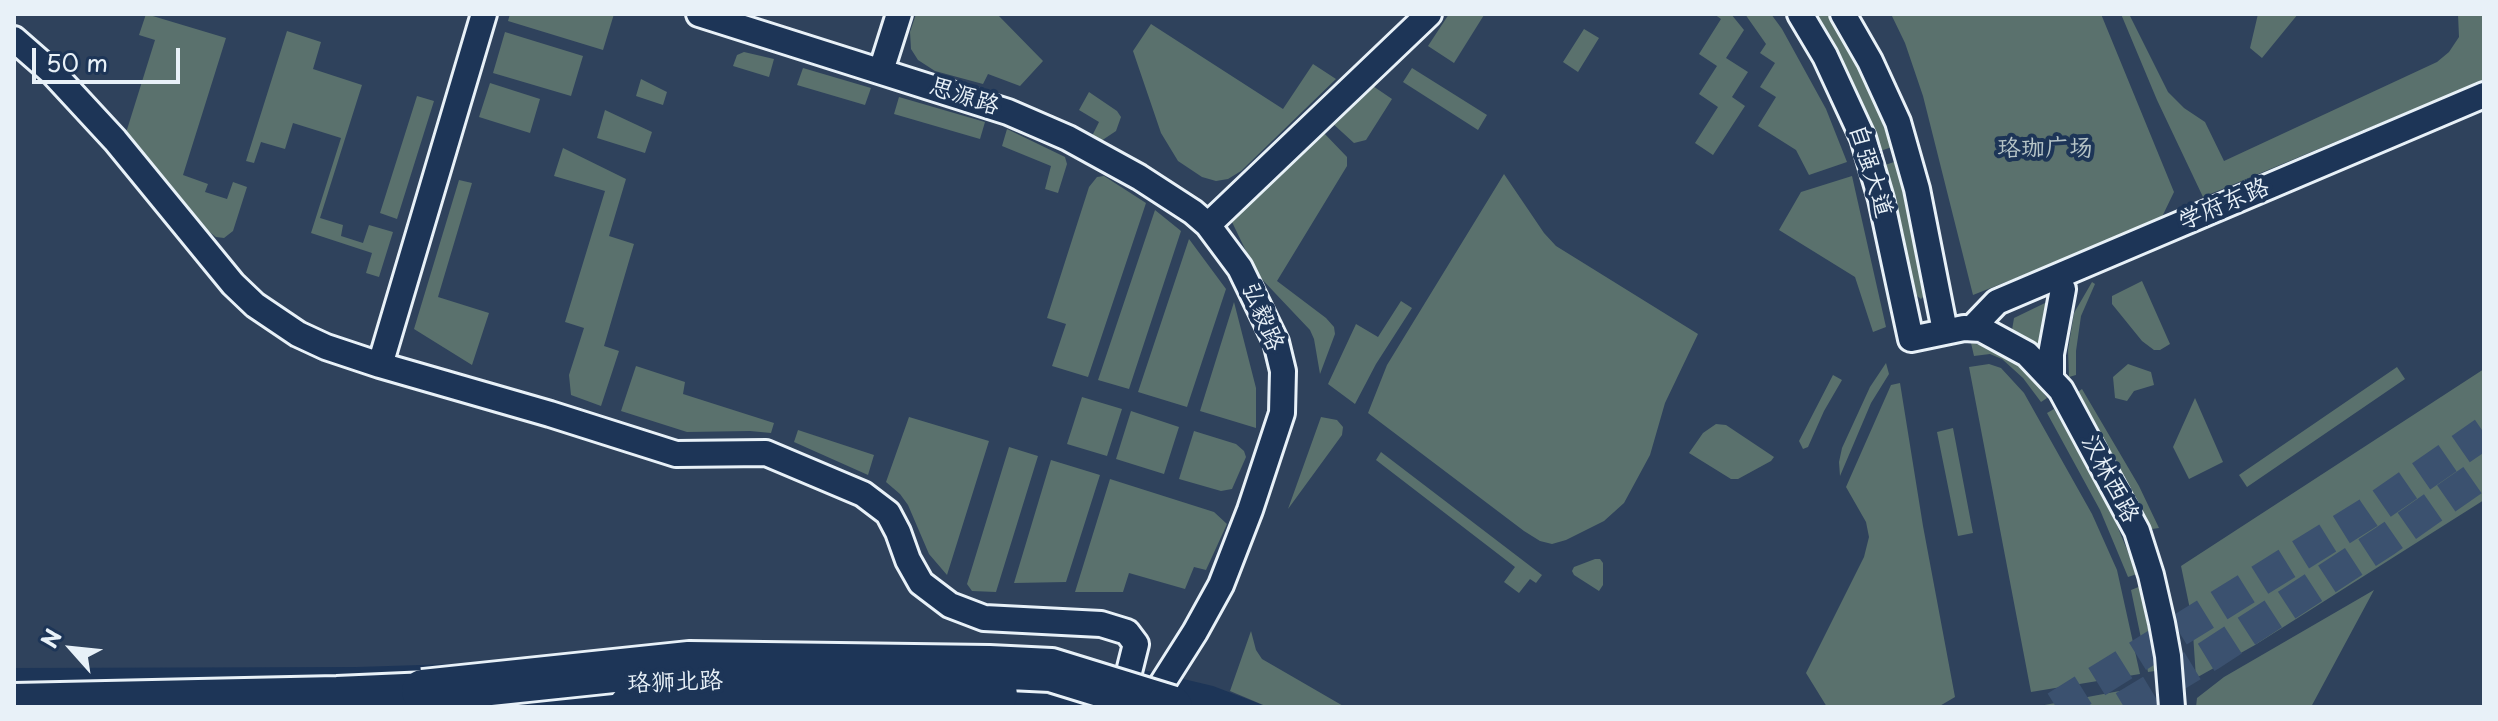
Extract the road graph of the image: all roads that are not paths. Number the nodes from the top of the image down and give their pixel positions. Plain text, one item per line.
1 (484, 14) edge
2 (699, 14) edge
3 (899, 14) edge
4 (1429, 14) edge
5 (1800, 14) edge
6 (1843, 14) edge
7 (14, 39) edge
8 (881, 71) junction
9 (2484, 95) edge
10 (2484, 108) edge
11 (1208, 225) junction
12 (2063, 289) junction
13 (1980, 330) junction
14 (1945, 331) junction
15 (380, 365) junction
16 (2051, 378) junction
17 (423, 691) junction
18 (833, 692) edge
19 (1146, 699) edge
20 (14, 702) edge
21 (630, 707) edge
22 (1189, 707) edge
23 (2172, 707) edge

1 - 15 street
2 - 8 street, 思源路
3 - 8 street
4 - 11 street
5 - 14 street, 自强大道
6 - 14 street, 自强大道
7 - 15 street
8 - 11 street, 思源路
9 - 13 street, 学府东路
10 - 12 street, 学府东路
11 - 19 street, 弘毅路
12 - 13 street, 学府东路
12 - 16 street
13 - 14 street
13 - 16 street, 汉林西路
15 - 19 street
16 - 23 street, 汉林西路
17 - 18 main road, 珞狮北路
17 - 19 highway, bridge
17 - 20 main road, 珞狮北路
18 - 19 main road, 珞狮北路
19 - 21 highway, bridge
19 - 22 main road, 珞狮北路

